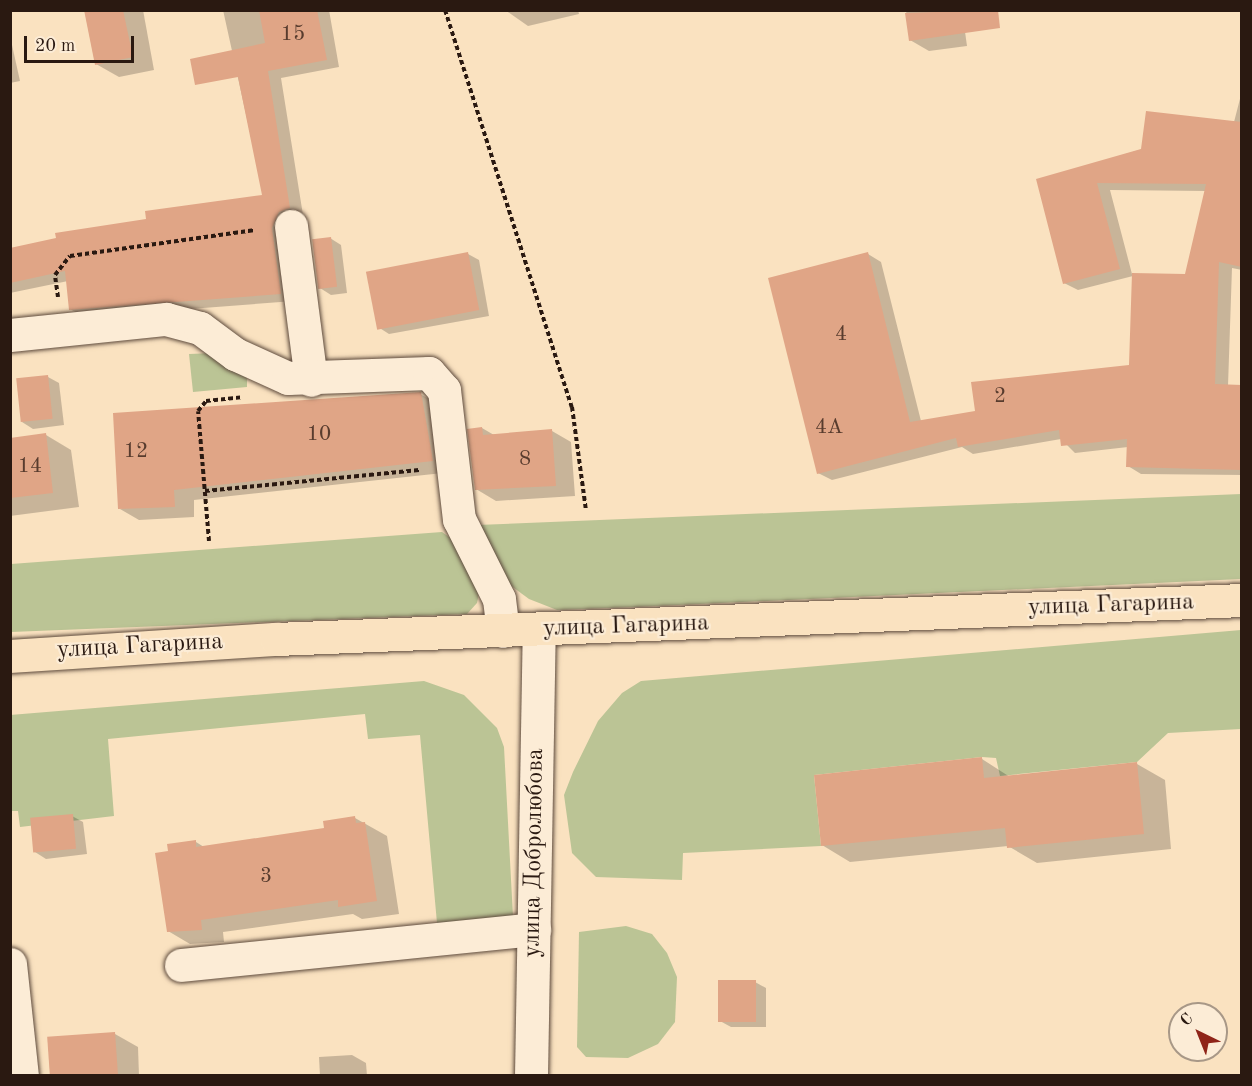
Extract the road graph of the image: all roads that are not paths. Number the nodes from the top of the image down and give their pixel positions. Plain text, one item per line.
1 (291, 226) road end
2 (10, 335) edge
3 (311, 380) junction
4 (1242, 600) edge
5 (539, 630) junction
6 (503, 631) junction
7 (10, 656) edge
8 (534, 929) junction
9 (10, 963) edge
10 (181, 965) dead end
11 (22, 1076) edge
12 (531, 1076) edge

1 - 3 street
2 - 3 street
3 - 6 street
4 - 5 main road, улица Гагарина
5 - 6 main road, улица Гагарина
5 - 8 street, улица Добролюбова
6 - 7 main road, улица Гагарина
8 - 10 street
8 - 12 street, улица Добролюбова
9 - 11 street

